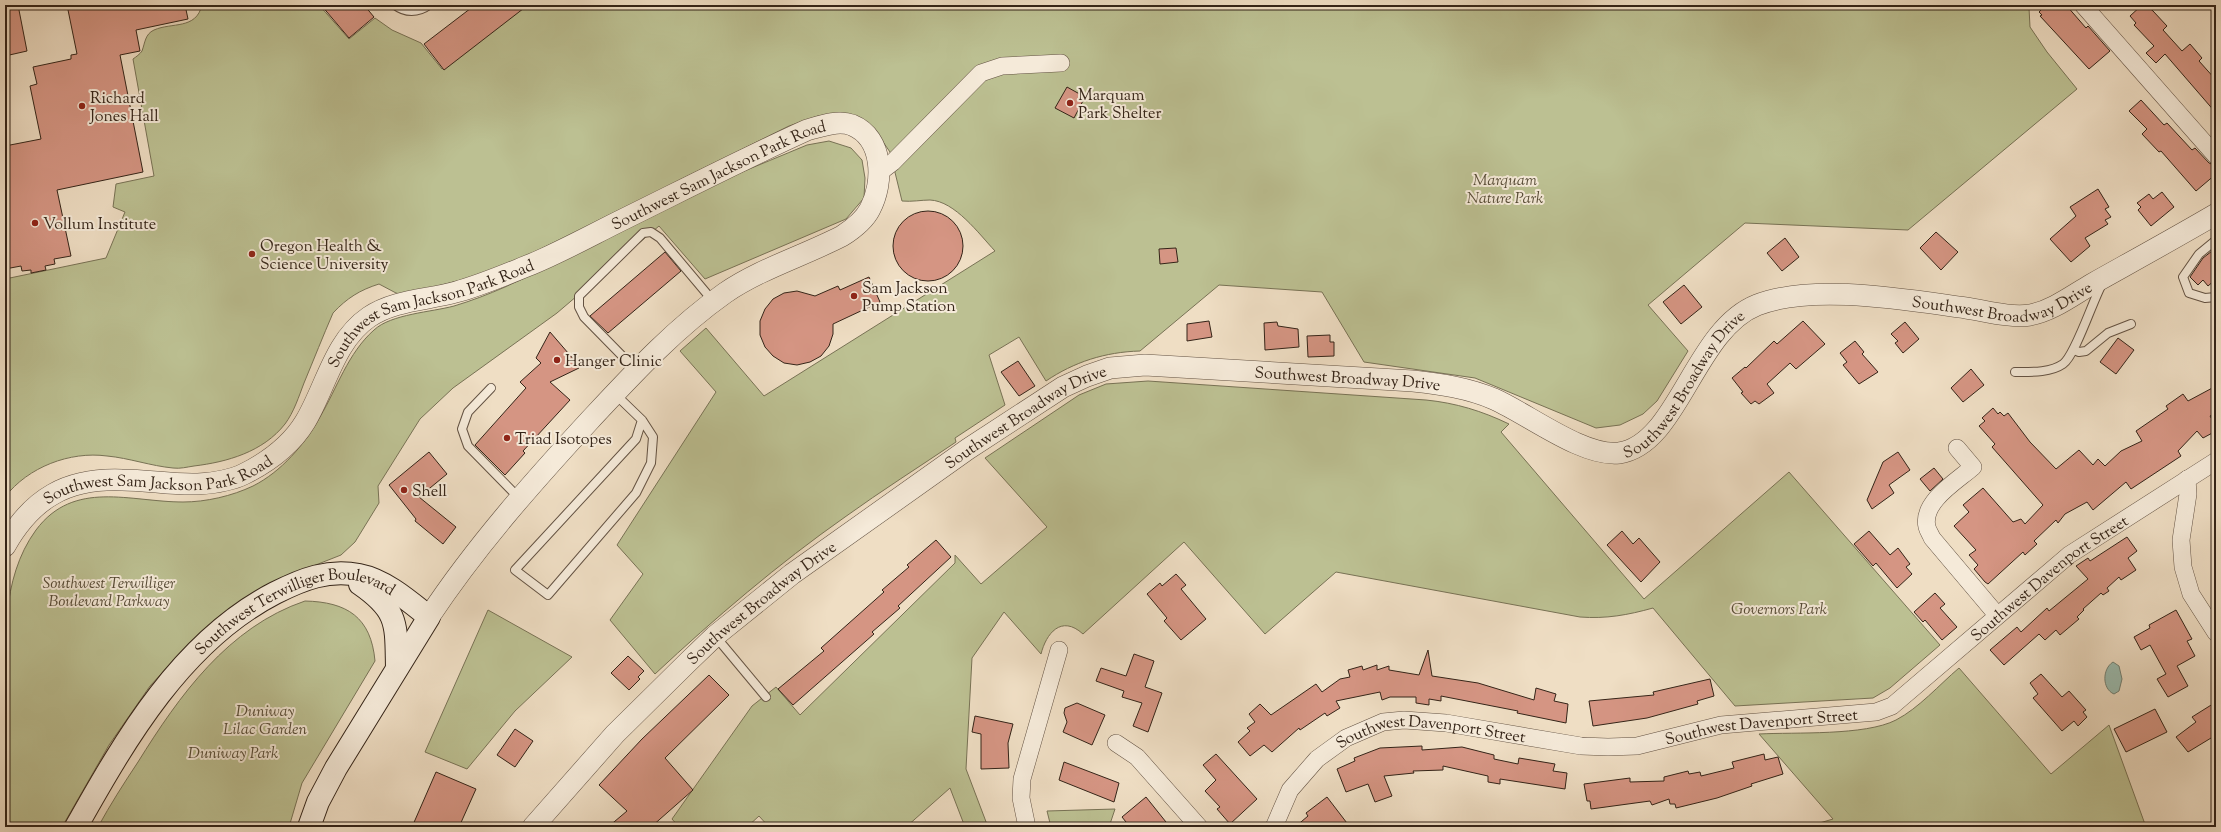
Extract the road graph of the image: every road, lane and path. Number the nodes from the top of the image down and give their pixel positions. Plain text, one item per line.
1 (396, 5) edge
2 (429, 5) edge
3 (2083, 5) edge
4 (1061, 63) dead end
5 (2216, 156) edge
6 (880, 172) junction
7 (2216, 214) edge
8 (2216, 240) edge
9 (2106, 277) junction
10 (2216, 297) edge
11 (714, 302) junction
12 (2130, 324) dead end
13 (2074, 350) junction
14 (636, 370) junction
15 (2015, 372) dead end
16 (491, 388) dead end
17 (615, 394) junction
18 (642, 420) junction
19 (1957, 448) dead end
20 (2216, 461) edge
21 (2186, 479) junction
22 (520, 499) junction
23 (5, 546) edge
24 (344, 573) junction
25 (1997, 615) junction
26 (429, 617) junction
27 (2216, 633) edge
28 (715, 636) junction
29 (1059, 650) dead end
30 (397, 668) junction
31 (766, 697) dead end
32 (1116, 743) dead end
33 (76, 827) edge
34 (309, 827) edge
35 (533, 827) edge
36 (1027, 827) edge
37 (1199, 827) edge
38 (1274, 827) edge

1 - 2 lane
3 - 5 street
4 - 6 street
6 - 11 street, Southwest Sam Jackson Park Road
6 - 23 street, Southwest Sam Jackson Park Road
7 - 9 street, Southwest Broadway Drive
8 - 10 lane
9 - 13 lane
9 - 28 street, Southwest Broadway Drive
11 - 14 street, Southwest Sam Jackson Park Road
11 - 14 lane
12 - 13 lane
13 - 15 lane
14 - 17 street, Southwest Sam Jackson Park Road
16 - 22 lane
17 - 18 lane
17 - 22 street, Southwest Sam Jackson Park Road
18 - 18 lane
19 - 25 street
20 - 21 street, Southwest Davenport Street
21 - 25 street, Southwest Davenport Street
21 - 27 street
22 - 26 street, Southwest Sam Jackson Park Road
24 - 26 main road, Southwest Terwilliger Boulevard
24 - 30 main road
24 - 33 main road, Southwest Terwilliger Boulevard
25 - 38 street, Southwest Davenport Street
26 - 30 main road
28 - 31 lane
28 - 35 street, Southwest Broadway Drive
29 - 36 street
30 - 34 main road
32 - 37 street

